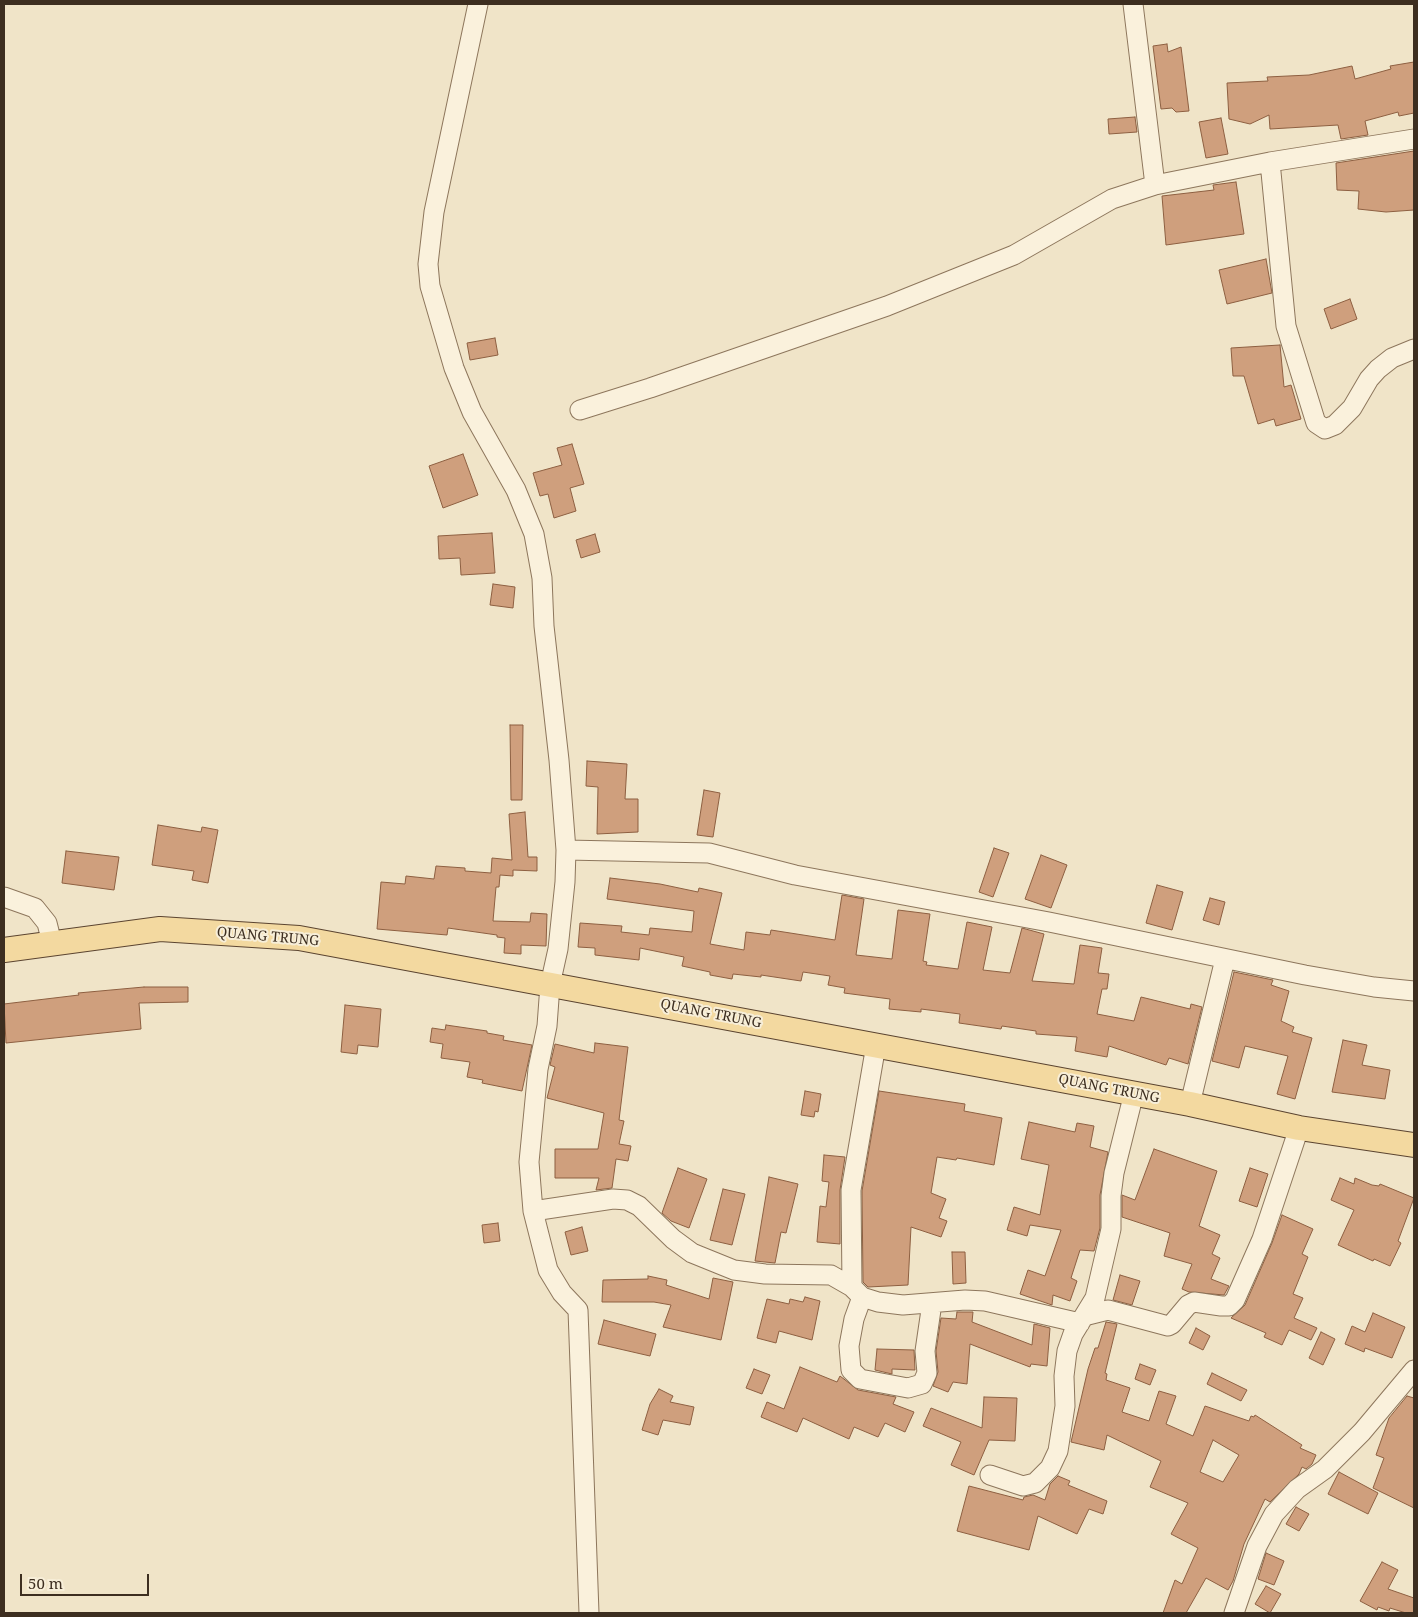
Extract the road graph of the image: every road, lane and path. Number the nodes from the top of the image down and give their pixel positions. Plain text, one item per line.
1 (478, 4) edge
2 (1133, 4) edge
3 (1414, 139) edge
4 (1270, 162) junction
5 (1154, 185) junction
6 (1414, 349) edge
7 (580, 410) dead end
8 (566, 850) junction
9 (4, 897) edge
10 (52, 943) junction
11 (4, 950) edge
12 (1226, 959) junction
13 (550, 984) junction
14 (1414, 990) edge
15 (876, 1045) junction
16 (1134, 1093) junction
17 (1190, 1104) junction
18 (1299, 1128) junction
19 (1414, 1145) edge
20 (533, 1211) junction
21 (857, 1292) junction
22 (932, 1303) junction
23 (1082, 1319) junction
24 (1414, 1370) edge
25 (990, 1475) dead end
26 (588, 1613) edge
27 (1234, 1613) edge

1 - 8 street
2 - 5 street
3 - 4 street
4 - 5 street
4 - 6 street
5 - 7 street
8 - 12 street
8 - 13 street
9 - 10 street
10 - 11 main road, QUANG TRUNG
10 - 13 main road, QUANG TRUNG
12 - 14 street
12 - 17 street
13 - 15 main road, QUANG TRUNG
13 - 20 street
15 - 16 main road, QUANG TRUNG
15 - 21 street
16 - 17 main road, QUANG TRUNG
16 - 23 street
17 - 18 main road, QUANG TRUNG
18 - 19 main road, QUANG TRUNG
18 - 23 street
20 - 21 street
20 - 26 street
21 - 22 street
21 - 22 street
22 - 23 street
23 - 25 street
24 - 27 street

